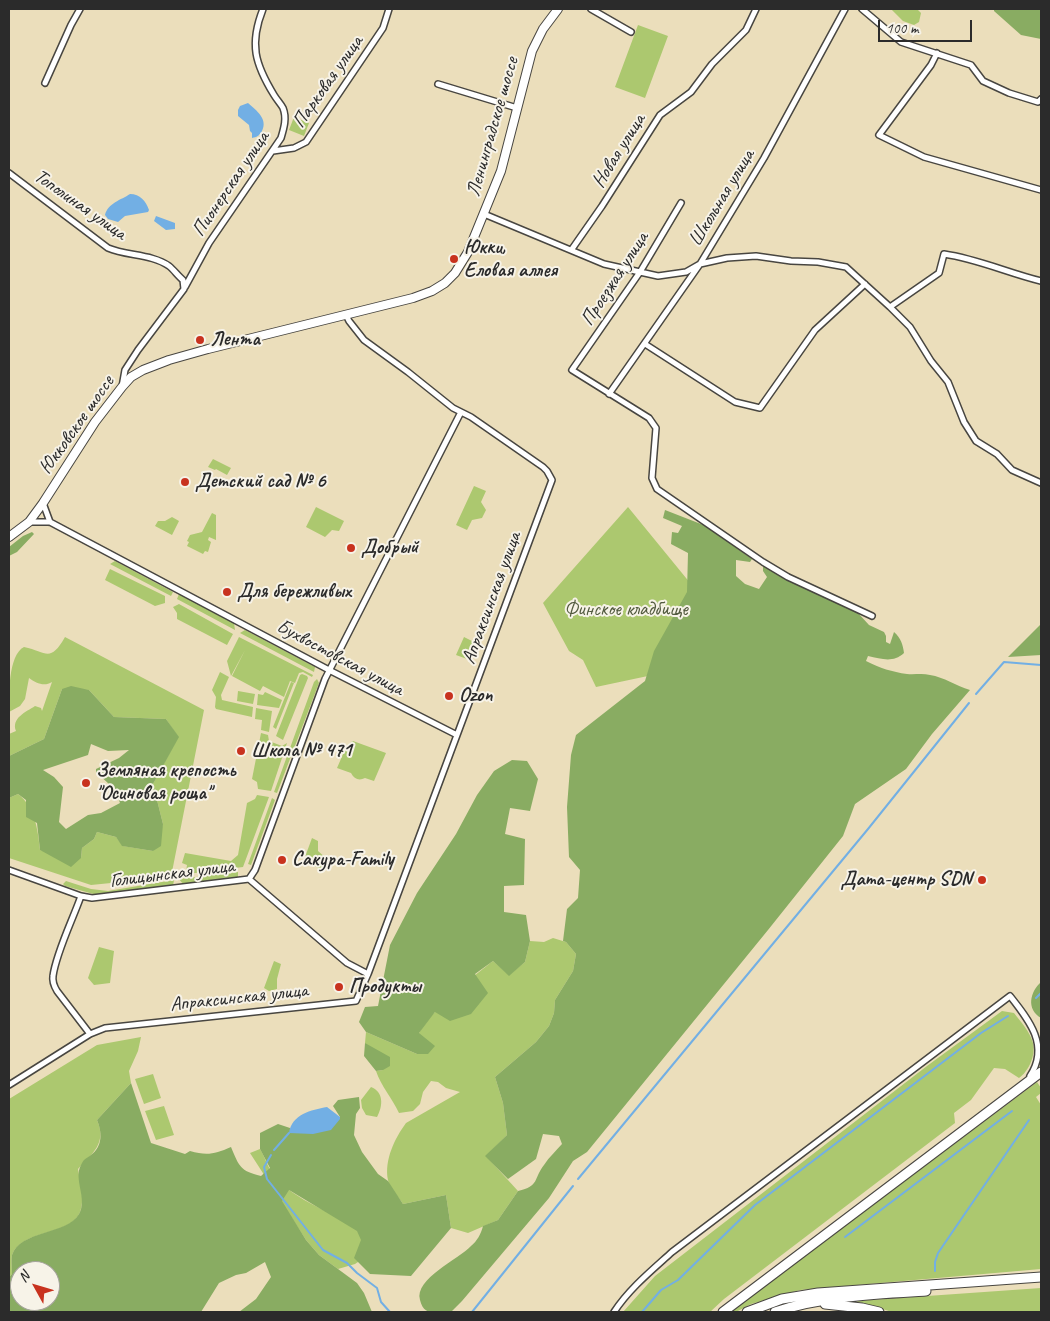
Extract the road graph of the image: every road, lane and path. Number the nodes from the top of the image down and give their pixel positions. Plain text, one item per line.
1 (80, 9) edge
2 (263, 9) edge
3 (389, 9) edge
4 (558, 9) edge
5 (591, 9) edge
6 (756, 9) edge
7 (845, 9) edge
8 (862, 9) edge
9 (631, 32) dead end
10 (937, 53) junction
11 (45, 83) dead end
12 (438, 84) dead end
13 (1040, 102) edge
14 (518, 108) junction
15 (273, 152) junction
16 (9, 173) edge
17 (1041, 190) edge
18 (681, 203) dead end
19 (484, 214) junction
20 (572, 249) junction
21 (700, 264) junction
22 (640, 272) junction
23 (1041, 281) edge
24 (865, 284) junction
25 (184, 289) junction
26 (890, 307) junction
27 (346, 315) junction
28 (246, 340) joint
29 (644, 344) junction
30 (122, 387) junction
31 (609, 394) junction
32 (461, 412) junction
33 (1041, 483) edge
34 (43, 503) junction
35 (28, 522) junction
36 (50, 522) junction
37 (9, 537) edge
38 (872, 616) dead end
39 (329, 670) junction
40 (458, 735) junction
41 (9, 870) edge
42 (249, 879) junction
43 (82, 896) junction
44 (368, 974) junction
45 (1039, 1033) edge
46 (90, 1034) junction
47 (1041, 1072) edge
48 (9, 1085) edge
49 (1024, 1085) junction
50 (1041, 1277) edge
51 (1041, 1282) edge
52 (806, 1303) junction
53 (614, 1312) edge
54 (722, 1312) edge
55 (747, 1312) edge
56 (775, 1312) edge
57 (879, 1312) edge

1 - 11 street
2 - 15 street, Пионерская улица
3 - 15 street, Парковая улица
4 - 14 main road, Ленинградское шоссе
5 - 9 street
6 - 20 street, Новая улица
7 - 21 street, Школьная улица
8 - 10 street
10 - 13 street
10 - 17 street
12 - 14 street
14 - 19 main road, Ленинградское шоссе
15 - 25 street, Пионерская улица
16 - 25 street, Тополиная улица
18 - 22 street, Проезжая улица
19 - 20 street
19 - 27 main road, Ленинградское шоссе
20 - 22 street
21 - 22 street
21 - 24 street
21 - 29 street, Школьная улица
22 - 31 street, Проезжая улица
23 - 26 street
24 - 26 street
24 - 29 street
25 - 30 street
26 - 33 street
27 - 28 main road, Ленинградское шоссе
27 - 32 street, Апраксинская улица
28 - 30 main road, Юкковское шоссе
29 - 31 street, Школьная улица
30 - 34 main road, Юкковское шоссе
31 - 38 street
32 - 39 street, Голицынская улица
32 - 40 street, Апраксинская улица
34 - 35 main road, Юкковское шоссе
34 - 36 street
35 - 36 street, Бухвостовская улица
35 - 37 main road, Юкковское шоссе
36 - 39 street, Бухвостовская улица
39 - 40 street, Бухвостовская улица
39 - 42 street, Голицынская улица
40 - 44 street, Апраксинская улица
41 - 43 street, Голицынская улица
42 - 43 street, Голицынская улица
42 - 44 street
43 - 46 street
44 - 46 street, Апраксинская улица
45 - 49 street
45 - 53 street
46 - 48 street, Апраксинская улица
47 - 49 main road
49 - 54 main road
50 - 55 main road
51 - 52 main road
52 - 56 main road
52 - 57 main road

